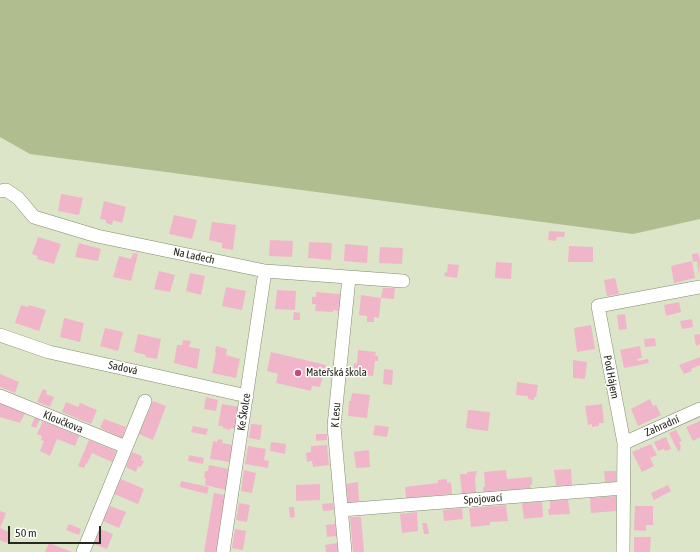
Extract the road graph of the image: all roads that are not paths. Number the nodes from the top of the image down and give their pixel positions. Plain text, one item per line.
1 (0, 191) edge
2 (265, 271) junction
3 (349, 278) junction
4 (403, 281) dead end
5 (700, 287) edge
6 (0, 335) edge
7 (0, 396) edge
8 (247, 396) junction
9 (145, 401) dead end
10 (700, 409) edge
11 (624, 443) junction
12 (126, 447) junction
13 (624, 488) junction
14 (341, 510) junction
15 (83, 552) edge
16 (223, 552) edge
17 (345, 552) edge
18 (623, 552) edge

1 - 2 street, Na Ladech
2 - 3 street, Na Ladech
2 - 8 street, Ke Školce
3 - 4 street, Na Ladech
3 - 14 street, K Lesu
5 - 11 street, Pod Hájem
6 - 8 street, Sadová
7 - 12 street, Kloučkova
8 - 16 street, Ke Školce
9 - 12 street
10 - 11 street, Zahradní
11 - 13 street, Pod Hájem
12 - 15 street
13 - 14 street, Spojovací
13 - 18 street, Pod Hájem
14 - 17 street, K Lesu

